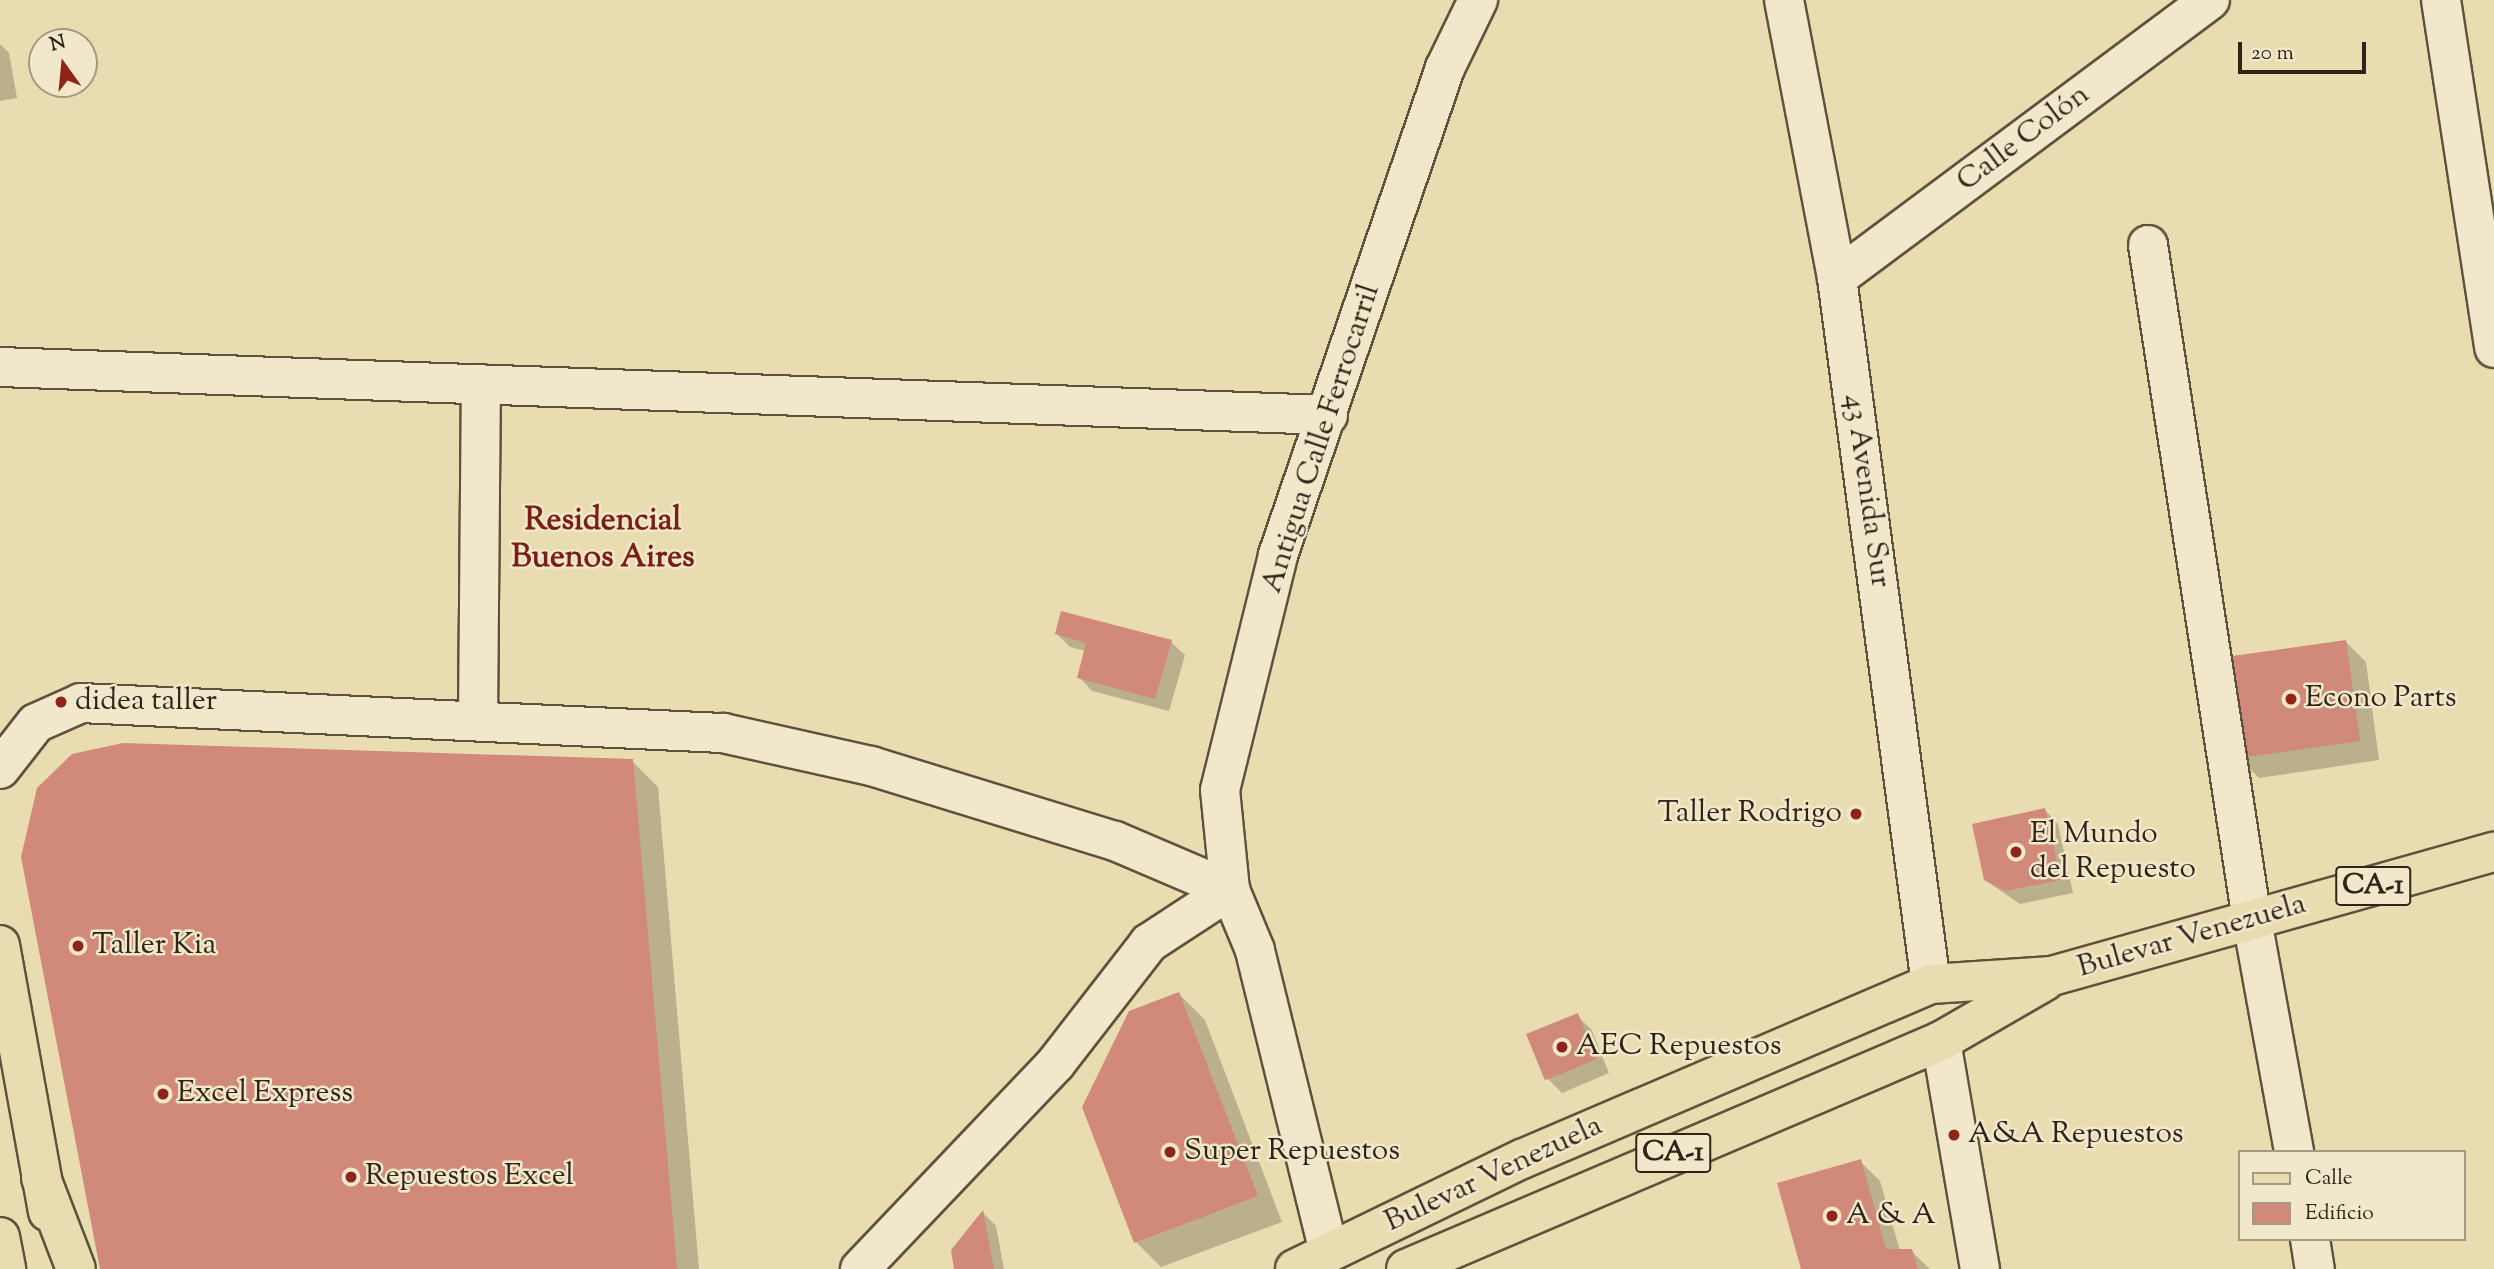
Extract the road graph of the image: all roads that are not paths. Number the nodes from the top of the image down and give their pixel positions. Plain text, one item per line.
1 (1478, 0) edge
2 (1784, 0) edge
3 (2210, 0) edge
4 (2441, 0) edge
5 (2148, 245) dead end
6 (1837, 278) junction
7 (2494, 348) edge
8 (0, 367) edge
9 (481, 384) junction
10 (1328, 415) junction
11 (478, 719) junction
12 (0, 769) edge
13 (2494, 852) edge
14 (1230, 890) junction
15 (2252, 920) junction
16 (0, 945) edge
17 (2052, 976) junction
18 (1931, 984) junction
19 (1941, 1041) junction
20 (2294, 1150) edge
21 (41, 1178) junction
22 (0, 1237) edge
23 (2310, 1241) edge
24 (1329, 1252) junction
25 (6, 1269) edge
26 (58, 1269) edge
27 (76, 1269) edge
28 (860, 1269) edge
29 (1295, 1269) edge
30 (1406, 1269) edge
31 (1980, 1269) edge
32 (2315, 1269) edge

1 - 10 street, Antigua Calle Ferrocarril
2 - 6 street, 43 Avenida Sur
3 - 6 street, Calle Colón
4 - 7 street
5 - 15 street
6 - 18 street, 43 Avenida Sur
8 - 9 street
9 - 10 street
9 - 11 street
10 - 14 street, Antigua Calle Ferrocarril
11 - 12 street
11 - 14 street
13 - 15 main road, Bulevar Venezuela / CA-1
14 - 24 street, Antigua Calle Ferrocarril
14 - 28 street
15 - 17 main road, Bulevar Venezuela / CA-1
15 - 20 street
16 - 21 main road
17 - 18 main road, Bulevar Venezuela / CA-1
17 - 19 main road, Bulevar Venezuela / CA-1
18 - 24 main road, Bulevar Venezuela / CA-1
19 - 30 main road, Bulevar Venezuela / CA-1
19 - 31 street
21 - 26 main road
21 - 27 main road
22 - 25 main road
23 - 32 street
24 - 29 main road, Bulevar Venezuela / CA-1

